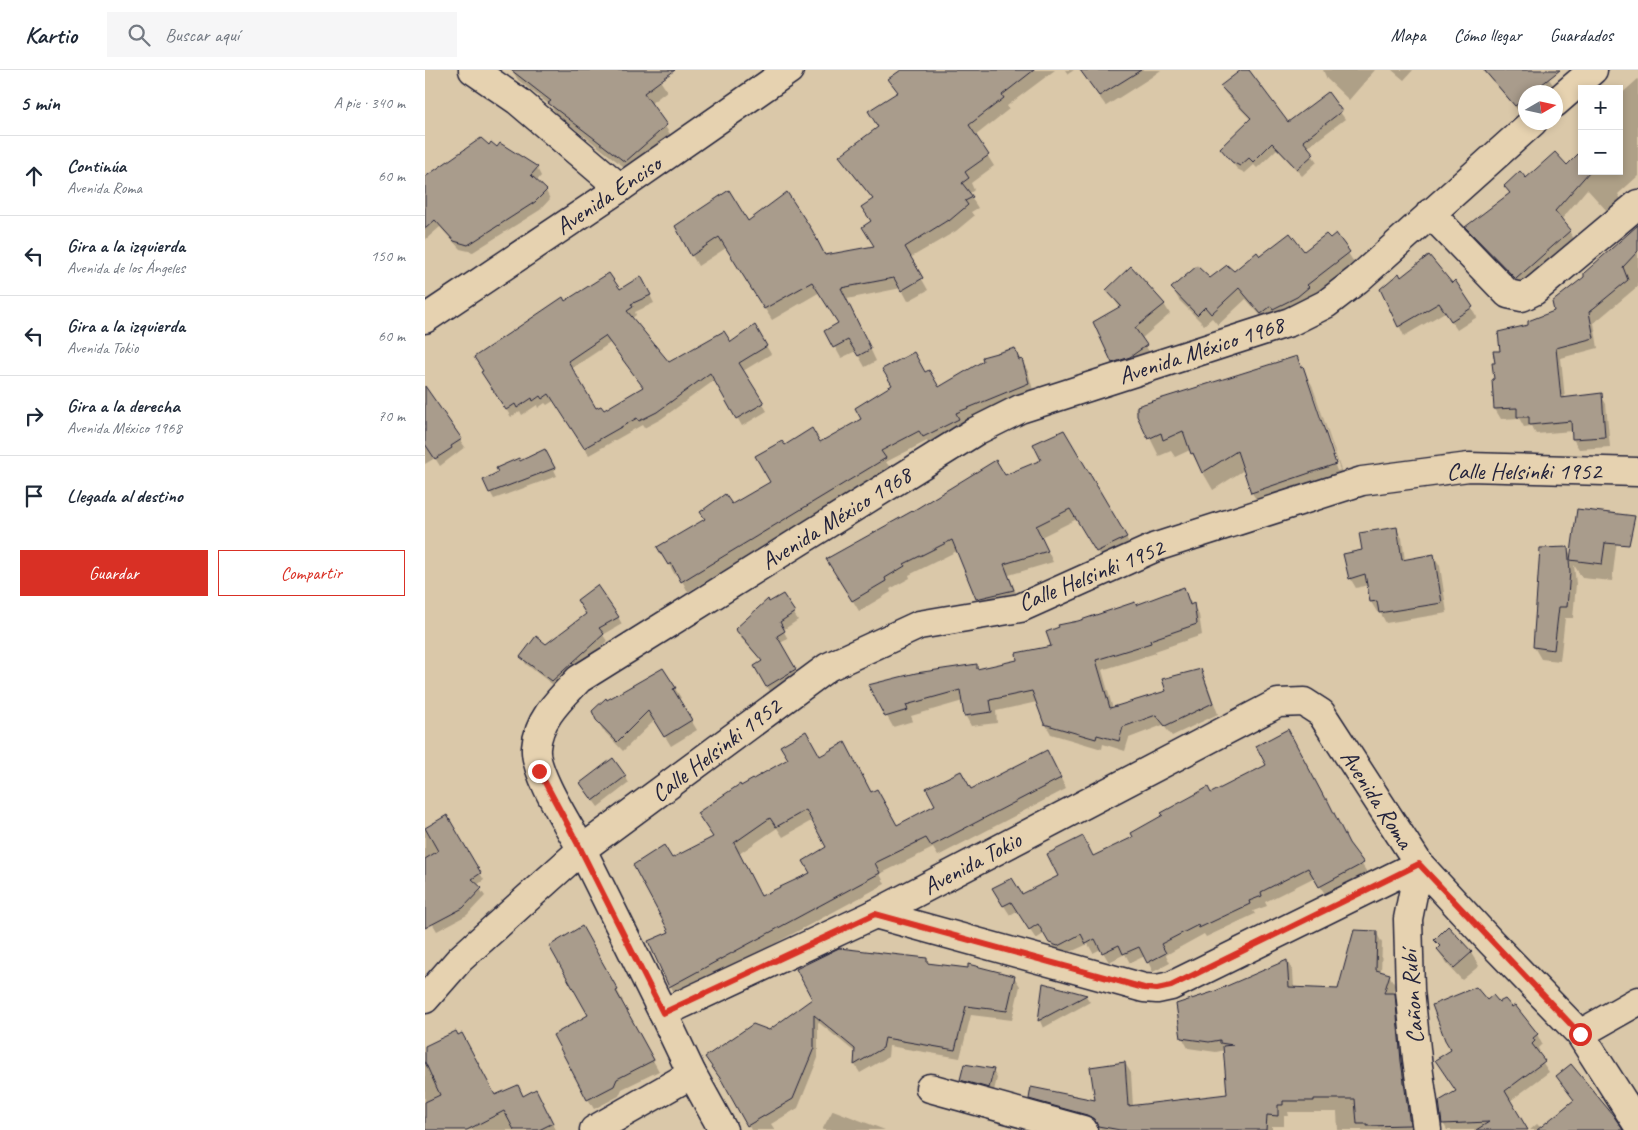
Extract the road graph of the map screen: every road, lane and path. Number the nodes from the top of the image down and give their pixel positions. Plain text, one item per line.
1 (473, 70) edge
2 (789, 70) edge
3 (1593, 70) edge
4 (1563, 96) edge
5 (1524, 130) edge
6 (620, 188) junction
7 (1638, 204) edge
8 (1430, 213) junction
9 (425, 319) edge
10 (1638, 472) edge
11 (1278, 703) joint
12 (581, 850) junction
13 (1419, 864) junction
14 (875, 914) junction
15 (425, 998) edge
16 (1638, 1001) edge
17 (663, 1013) junction
18 (1580, 1034) junction
19 (692, 1074) junction
20 (930, 1088) dead end
21 (1638, 1125) edge
22 (594, 1130) edge
23 (723, 1130) edge
24 (1083, 1130) edge
25 (1427, 1130) edge

1 - 6 street
2 - 6 street, Avenida Enciso
3 - 4 street
5 - 8 street, Avenida México 1968
6 - 9 street, Avenida Enciso
7 - 8 street
8 - 12 street, Avenida México 1968
10 - 12 street, Calle Helsinki 1952
11 - 13 street, Avenida Roma
11 - 14 street, Avenida Tokio
12 - 15 street, Calle Helsinki 1952
12 - 17 street, Avenida México 1968
13 - 14 street
13 - 18 street, Avenida Roma
13 - 25 street, Cañon Rubí
14 - 17 street, Avenida Tokio
16 - 18 street
17 - 19 street, Avenida México 1968
18 - 21 street, Avenida Roma
19 - 22 street
19 - 23 street, Avenida México 1968
20 - 24 street

